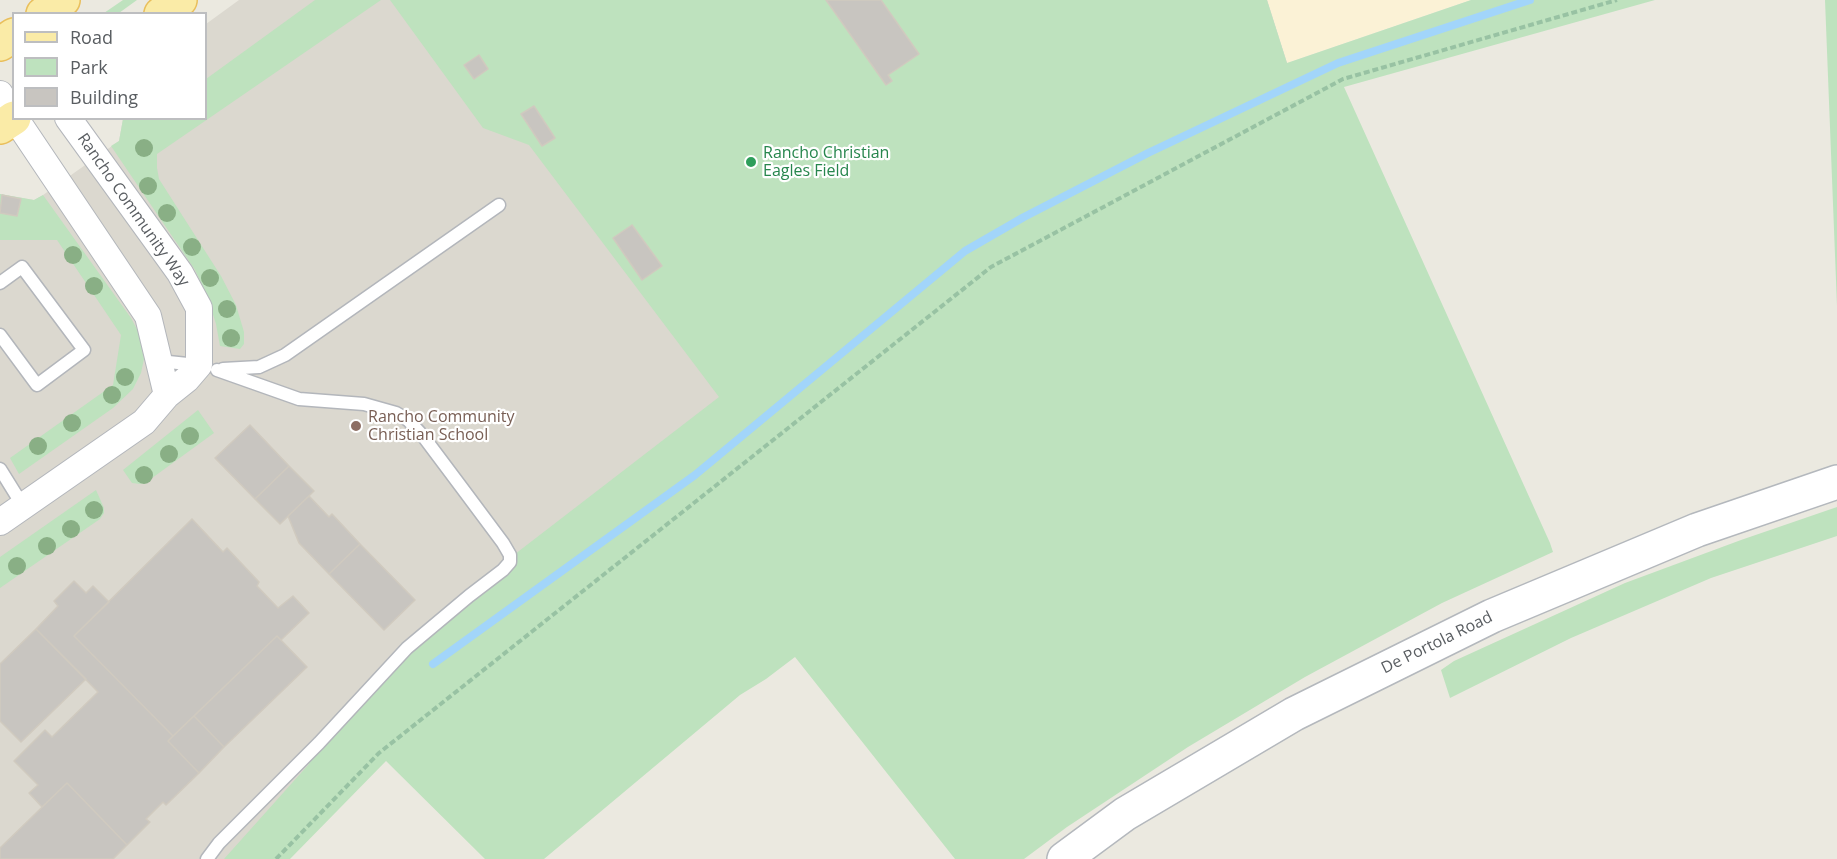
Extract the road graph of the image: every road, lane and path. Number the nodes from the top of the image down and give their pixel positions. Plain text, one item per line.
1 (63, 0) edge
2 (180, 0) edge
3 (1617, 0) edge
4 (47, 12) edge
5 (164, 12) edge
6 (0, 94) edge
7 (12, 115) edge
8 (15, 120) edge
9 (69, 120) edge
10 (499, 205) dead end
11 (0, 283) edge
12 (0, 335) edge
13 (159, 361) junction
14 (208, 368) junction
15 (166, 395) junction
16 (0, 469) edge
17 (1837, 482) edge
18 (23, 506) junction
19 (0, 522) edge
20 (207, 859) edge
21 (276, 859) edge
22 (1064, 859) edge

1 - 4 main road
2 - 5 main road
3 - 21 path
6 - 7 street
8 - 13 street
9 - 14 street, Rancho Community Way
10 - 14 lane
11 - 12 lane
13 - 14 lane
13 - 15 street
14 - 15 street
14 - 20 lane
15 - 18 street
16 - 18 lane
17 - 22 main road, De Portola Road
18 - 19 street

